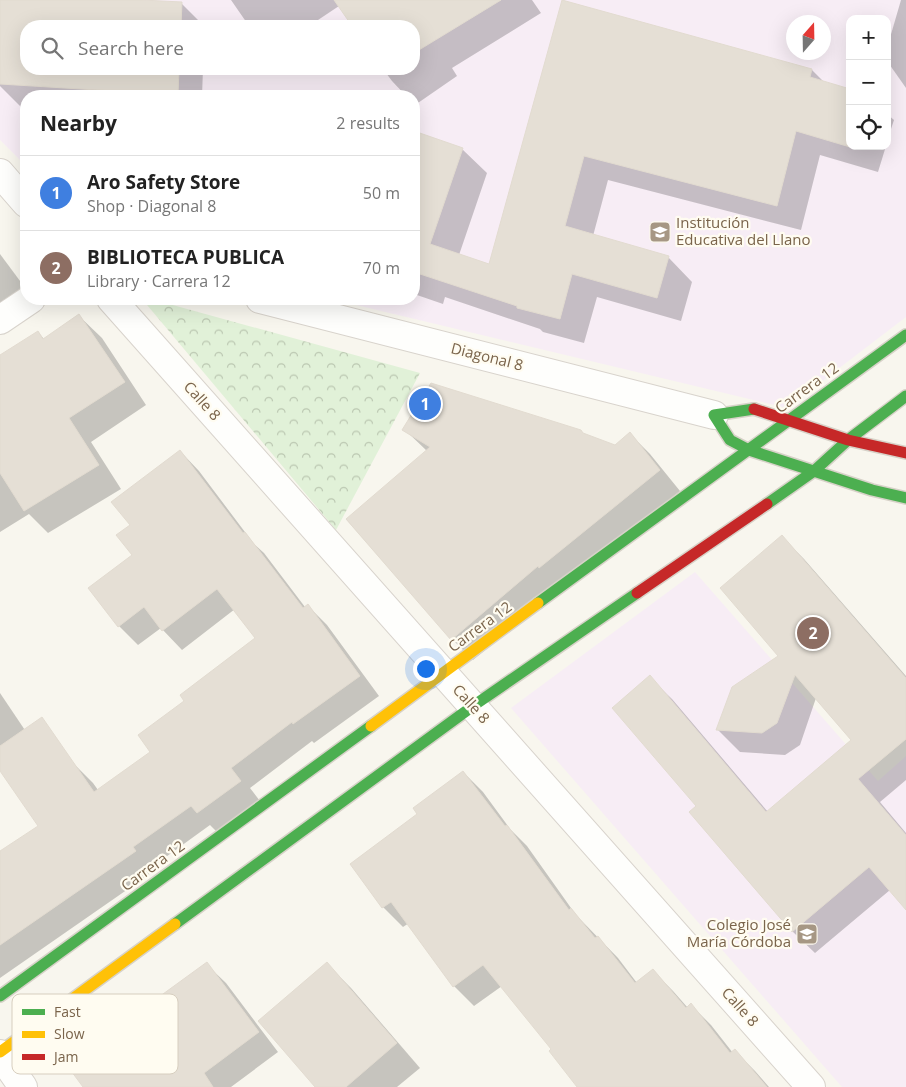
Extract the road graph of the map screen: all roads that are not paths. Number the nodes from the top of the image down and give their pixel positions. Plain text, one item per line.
1 (0, 174) edge
2 (20, 196) edge
3 (22, 305) edge
4 (116, 305) edge
5 (283, 305) edge
6 (0, 320) edge
7 (906, 335) edge
8 (906, 396) edge
9 (714, 415) junction
10 (788, 420) junction
11 (848, 440) junction
12 (749, 450) junction
13 (906, 453) edge
14 (814, 471) junction
15 (906, 498) edge
16 (443, 673) junction
17 (473, 706) junction
18 (80, 994) edge
19 (0, 996) edge
20 (12, 1044) edge
21 (0, 1053) edge
22 (12, 1071) edge
23 (14, 1074) edge
24 (23, 1087) edge
25 (811, 1087) edge

1 - 2 street
3 - 6 street
4 - 16 street, Calle 8
5 - 9 street, Diagonal 8
7 - 10 street, Carrera 12
8 - 11 street
9 - 10 street, Diagonal 8
9 - 12 street
10 - 11 street, Diagonal 8
10 - 12 street, Carrera 12
11 - 13 street, Diagonal 8
11 - 14 street
12 - 14 street
12 - 16 street, Carrera 12
14 - 15 street
14 - 17 street
16 - 17 street, Calle 8
16 - 19 street, Carrera 12
17 - 18 street
17 - 25 street, Calle 8
20 - 21 street
21 - 22 street
23 - 24 street

